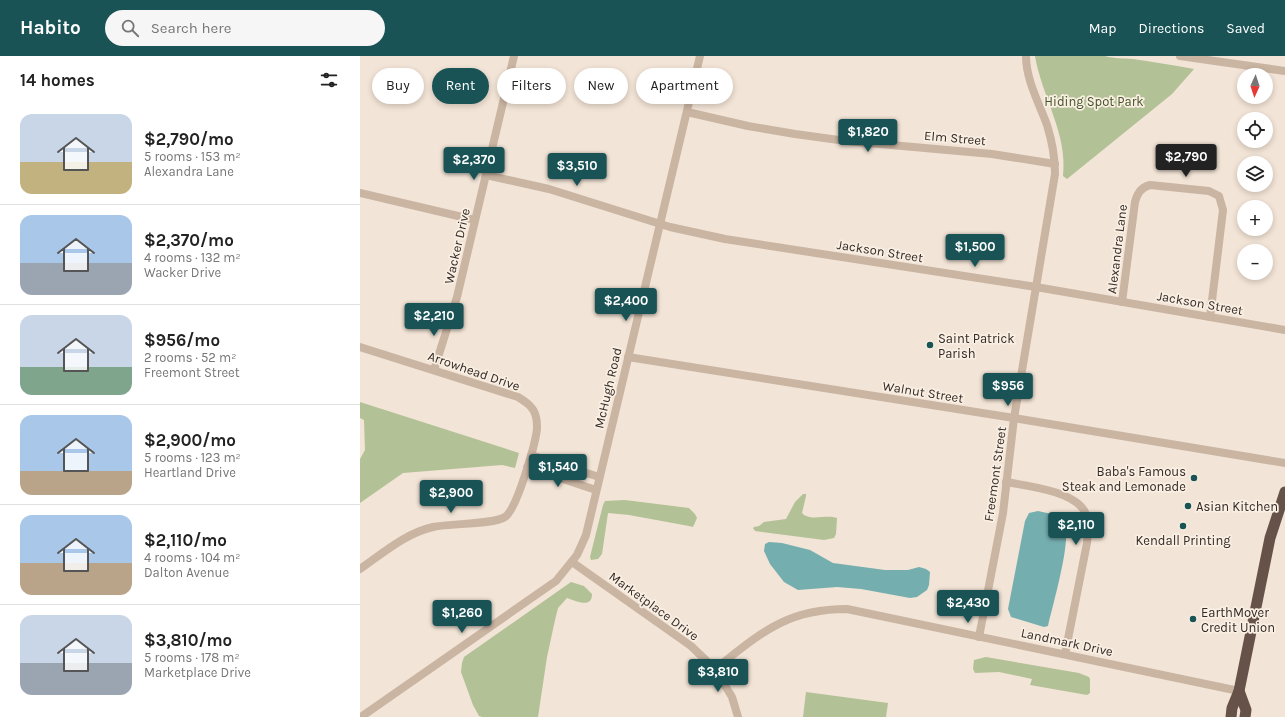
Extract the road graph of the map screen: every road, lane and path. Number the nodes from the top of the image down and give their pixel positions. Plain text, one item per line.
1 (514, 56) edge
2 (700, 56) edge
3 (1026, 56) edge
4 (1180, 56) edge
5 (1204, 58) edge
6 (1285, 71) edge
7 (687, 112) junction
8 (1055, 164) junction
9 (486, 175) junction
10 (360, 192) edge
11 (475, 220) junction
12 (660, 224) junction
13 (1036, 287) junction
14 (1122, 302) junction
15 (1210, 317) junction
16 (1285, 330) edge
17 (360, 347) edge
18 (628, 357) junction
19 (434, 370) junction
20 (1014, 418) junction
21 (531, 455) junction
22 (1285, 463) edge
23 (527, 467) junction
24 (599, 477) junction
25 (1006, 482) junction
26 (596, 490) junction
27 (1285, 492) edge
28 (572, 562) junction
29 (360, 569) edge
30 (979, 636) junction
31 (1065, 654) junction
32 (715, 669) junction
33 (1239, 691) junction
34 (362, 717) edge
35 (738, 717) edge
36 (1231, 717) edge
37 (1245, 717) edge

1 - 9 street, Wacker Drive
2 - 7 street, McHugh Road
3 - 8 street, Freemont Street
4 - 5 street
5 - 6 street
7 - 8 street, Elm Street
7 - 12 street, McHugh Road
8 - 13 street, Freemont Street
9 - 11 street, Wacker Drive
9 - 12 street, Jackson Street
10 - 11 street
11 - 19 street, Wacker Drive
12 - 13 street, Jackson Street
12 - 18 street, McHugh Road
13 - 14 street, Jackson Street
13 - 20 street, Freemont Street
14 - 15 street, Jackson Street
14 - 15 street, Alexandra Lane
15 - 16 street, Jackson Street
17 - 19 street, Arrowhead Drive
18 - 20 street, Walnut Street
18 - 24 street, McHugh Road
19 - 21 street, Arrowhead Drive
20 - 22 street, Walnut Street
20 - 25 street, Freemont Street
21 - 23 street
21 - 24 street
23 - 26 street
23 - 29 street
24 - 26 street, McHugh Road
25 - 30 street, Freemont Street
25 - 31 street
26 - 28 street, McHugh Road
27 - 33 highway
28 - 32 street, Marketplace Drive
28 - 34 street, McHugh Road
30 - 31 street, Landmark Drive
30 - 32 street, Landmark Drive
31 - 33 street, Landmark Drive
32 - 35 street, Marketplace Drive
33 - 36 highway
33 - 37 highway

